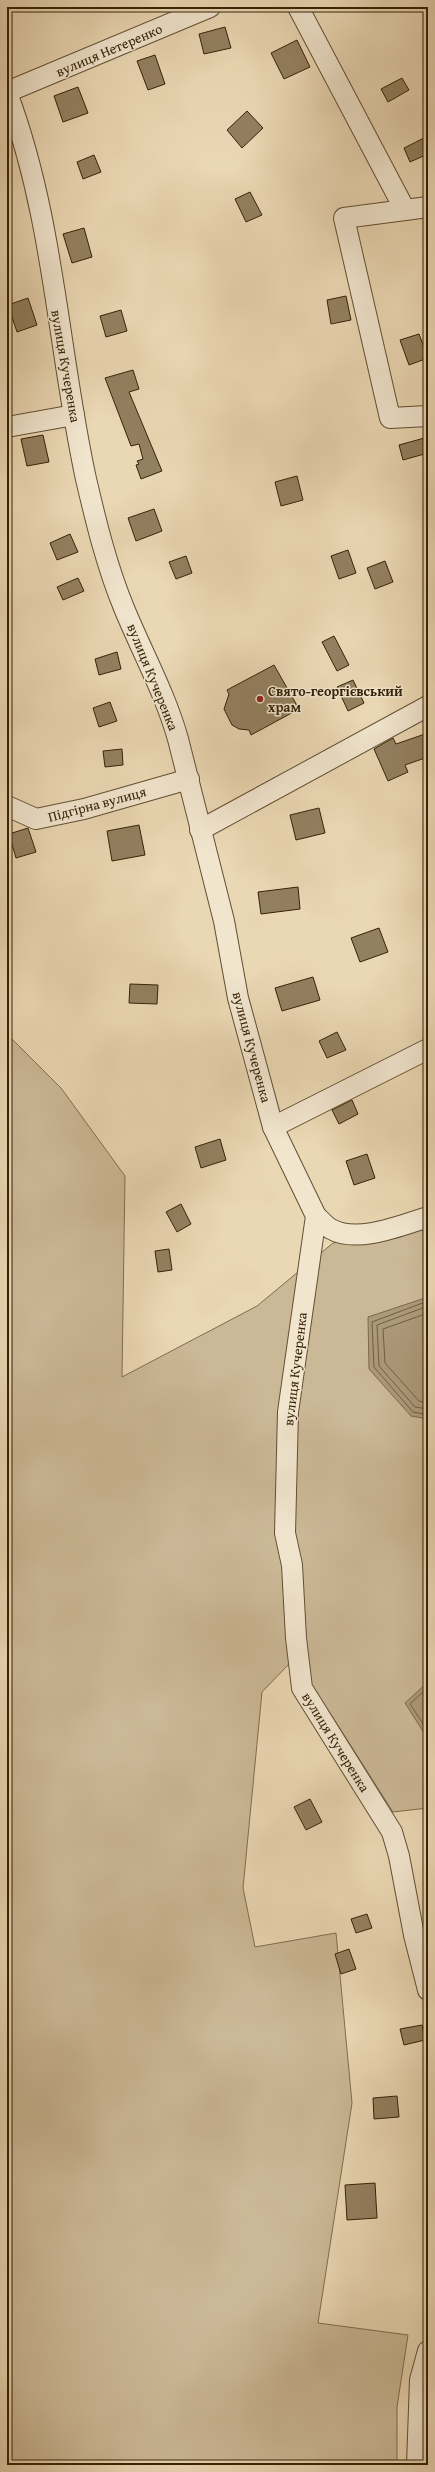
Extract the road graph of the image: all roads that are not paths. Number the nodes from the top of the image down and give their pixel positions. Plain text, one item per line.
1 (210, 7) edge
2 (298, 7) edge
3 (7, 93) edge
4 (428, 207) edge
5 (405, 210) junction
6 (74, 415) junction
7 (428, 416) edge
8 (7, 427) edge
9 (428, 706) edge
10 (189, 778) junction
11 (7, 806) edge
12 (200, 830) junction
13 (428, 1049) edge
14 (273, 1127) junction
15 (316, 1216) junction
16 (428, 1217) edge
17 (428, 1990) edge
18 (428, 2351) edge
19 (417, 2465) edge

1 - 3 street, вулиця Нетеренко
2 - 5 street
3 - 6 street, вулиця Кучеренка
4 - 5 street
5 - 7 street
6 - 8 street
6 - 10 street, вулиця Кучеренка
9 - 12 street
10 - 11 street, Підгірна вулиця
10 - 12 street, вулиця Кучеренка
12 - 14 street, вулиця Кучеренка
13 - 14 street
14 - 15 street, вулиця Кучеренка
15 - 16 street
15 - 17 street, вулиця Кучеренка
18 - 19 street

